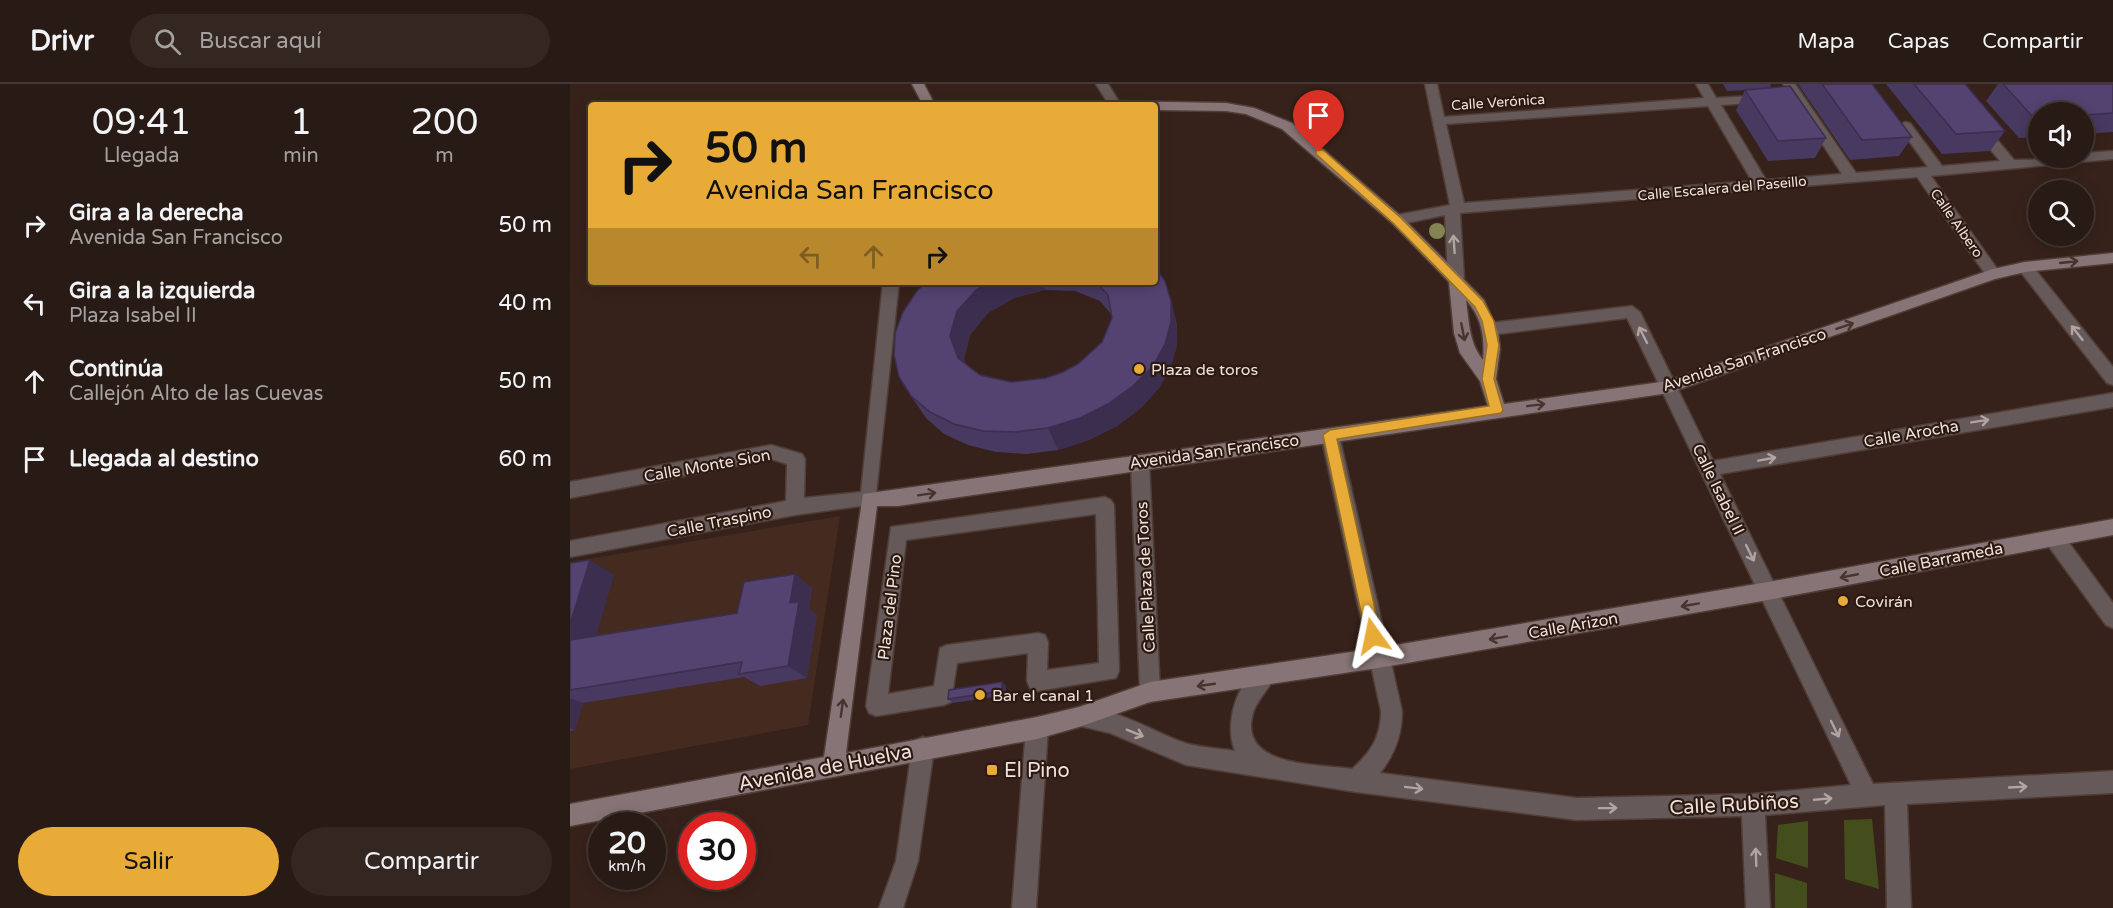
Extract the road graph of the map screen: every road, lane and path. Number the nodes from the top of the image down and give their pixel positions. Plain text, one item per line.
1 (918, 84) edge
2 (1102, 84) edge
3 (1431, 84) edge
4 (1702, 84) edge
5 (1789, 84) edge
6 (1776, 98) edge
7 (927, 102) edge
8 (1111, 102) edge
9 (1713, 103) junction
10 (1158, 105) edge
11 (1973, 120) edge
12 (1438, 121) junction
13 (1905, 126) edge
14 (2113, 155) edge
15 (2010, 164) junction
16 (1938, 171) junction
17 (1921, 172) junction
18 (1852, 178) junction
19 (1761, 184) junction
20 (1455, 209) junction
21 (1397, 220) junction
22 (2113, 258) edge
23 (2025, 267) junction
24 (1993, 274) junction
25 (1456, 278) junction
26 (891, 285) edge
27 (1490, 329) junction
28 (1488, 379) junction
29 (2113, 380) edge
30 (1669, 387) junction
31 (2113, 400) edge
32 (1497, 410) junction
33 (1330, 435) junction
34 (1140, 462) junction
35 (1709, 469) junction
36 (570, 490) edge
37 (869, 499) junction
38 (795, 507) junction
39 (2113, 527) edge
40 (2054, 538) junction
41 (570, 549) edge
42 (1768, 591) junction
43 (2113, 619) edge
44 (1378, 658) junction
45 (1109, 670) joint
46 (1264, 677) junction
47 (1150, 692) junction
48 (1079, 717) junction
49 (1037, 728) junction
50 (923, 748) junction
51 (834, 766) junction
52 (1269, 769) junction
53 (1356, 781) junction
54 (2113, 782) edge
55 (1896, 793) junction
56 (1867, 795) junction
57 (1753, 805) junction
58 (570, 815) edge
59 (891, 908) edge
60 (1024, 908) edge
61 (1758, 908) edge
62 (1899, 908) edge

1 - 7 street
2 - 8 street
3 - 12 street
4 - 9 street
5 - 18 street
6 - 9 street, Calle Verónica
9 - 12 street, Calle Verónica
9 - 19 street
10 - 21 street
11 - 15 street
12 - 20 street
13 - 16 street
14 - 15 street, Calle Escalera del Paseillo
15 - 16 street, Calle Escalera del Paseillo
16 - 17 street, Calle Escalera del Paseillo
17 - 18 street, Calle Escalera del Paseillo
17 - 24 street, Calle Albero
18 - 19 street, Calle Escalera del Paseillo
19 - 20 street, Calle Escalera del Paseillo
20 - 21 street, Calle Escalera del Paseillo
25 -> 20 street
21 - 25 street
23 -> 22 street, Avenida San Francisco
23 - 24 street, Avenida San Francisco
29 -> 23 street
30 -> 24 street, Avenida San Francisco
25 - 27 street
25 -> 28 street
26 - 37 street
27 - 28 street
30 -> 27 street, Calle Isabel II
28 - 32 street
32 -> 30 street, Avenida San Francisco
30 - 35 street, Calle Isabel II
35 -> 31 street, Calle Arocha
32 - 33 street, Avenida San Francisco
33 - 34 street, Avenida San Francisco
33 - 44 street
37 -> 34 street, Avenida San Francisco
34 - 47 street, Calle Plaza de Toros
35 -> 42 street, Calle Isabel II
36 - 38 street, Calle Monte Sion
37 - 38 street, Calle Traspino
51 -> 37 street
38 - 41 street, Calle Traspino
39 - 40 street, Calle Barrameda
40 -> 42 street, Calle Barrameda
40 - 43 street
42 -> 44 street, Calle Arizon
42 -> 56 street, Calle Isabel II
44 - 46 street
44 - 53 street
45 - 45 street, Plaza del Pino
46 -> 47 street
46 - 52 street
47 - 48 street
48 - 49 street, Avenida de Huelva
48 -> 52 street
49 - 50 street, Avenida de Huelva
49 - 60 street
50 - 51 street, Avenida de Huelva
50 - 59 street
51 - 58 street, Avenida de Huelva
52 - 53 street
53 -> 57 street, Calle Rubiños
55 -> 54 street, Calle Rubiños
55 - 56 street, Calle Rubiños
55 - 62 street
57 -> 56 street, Calle Rubiños
61 -> 57 street

